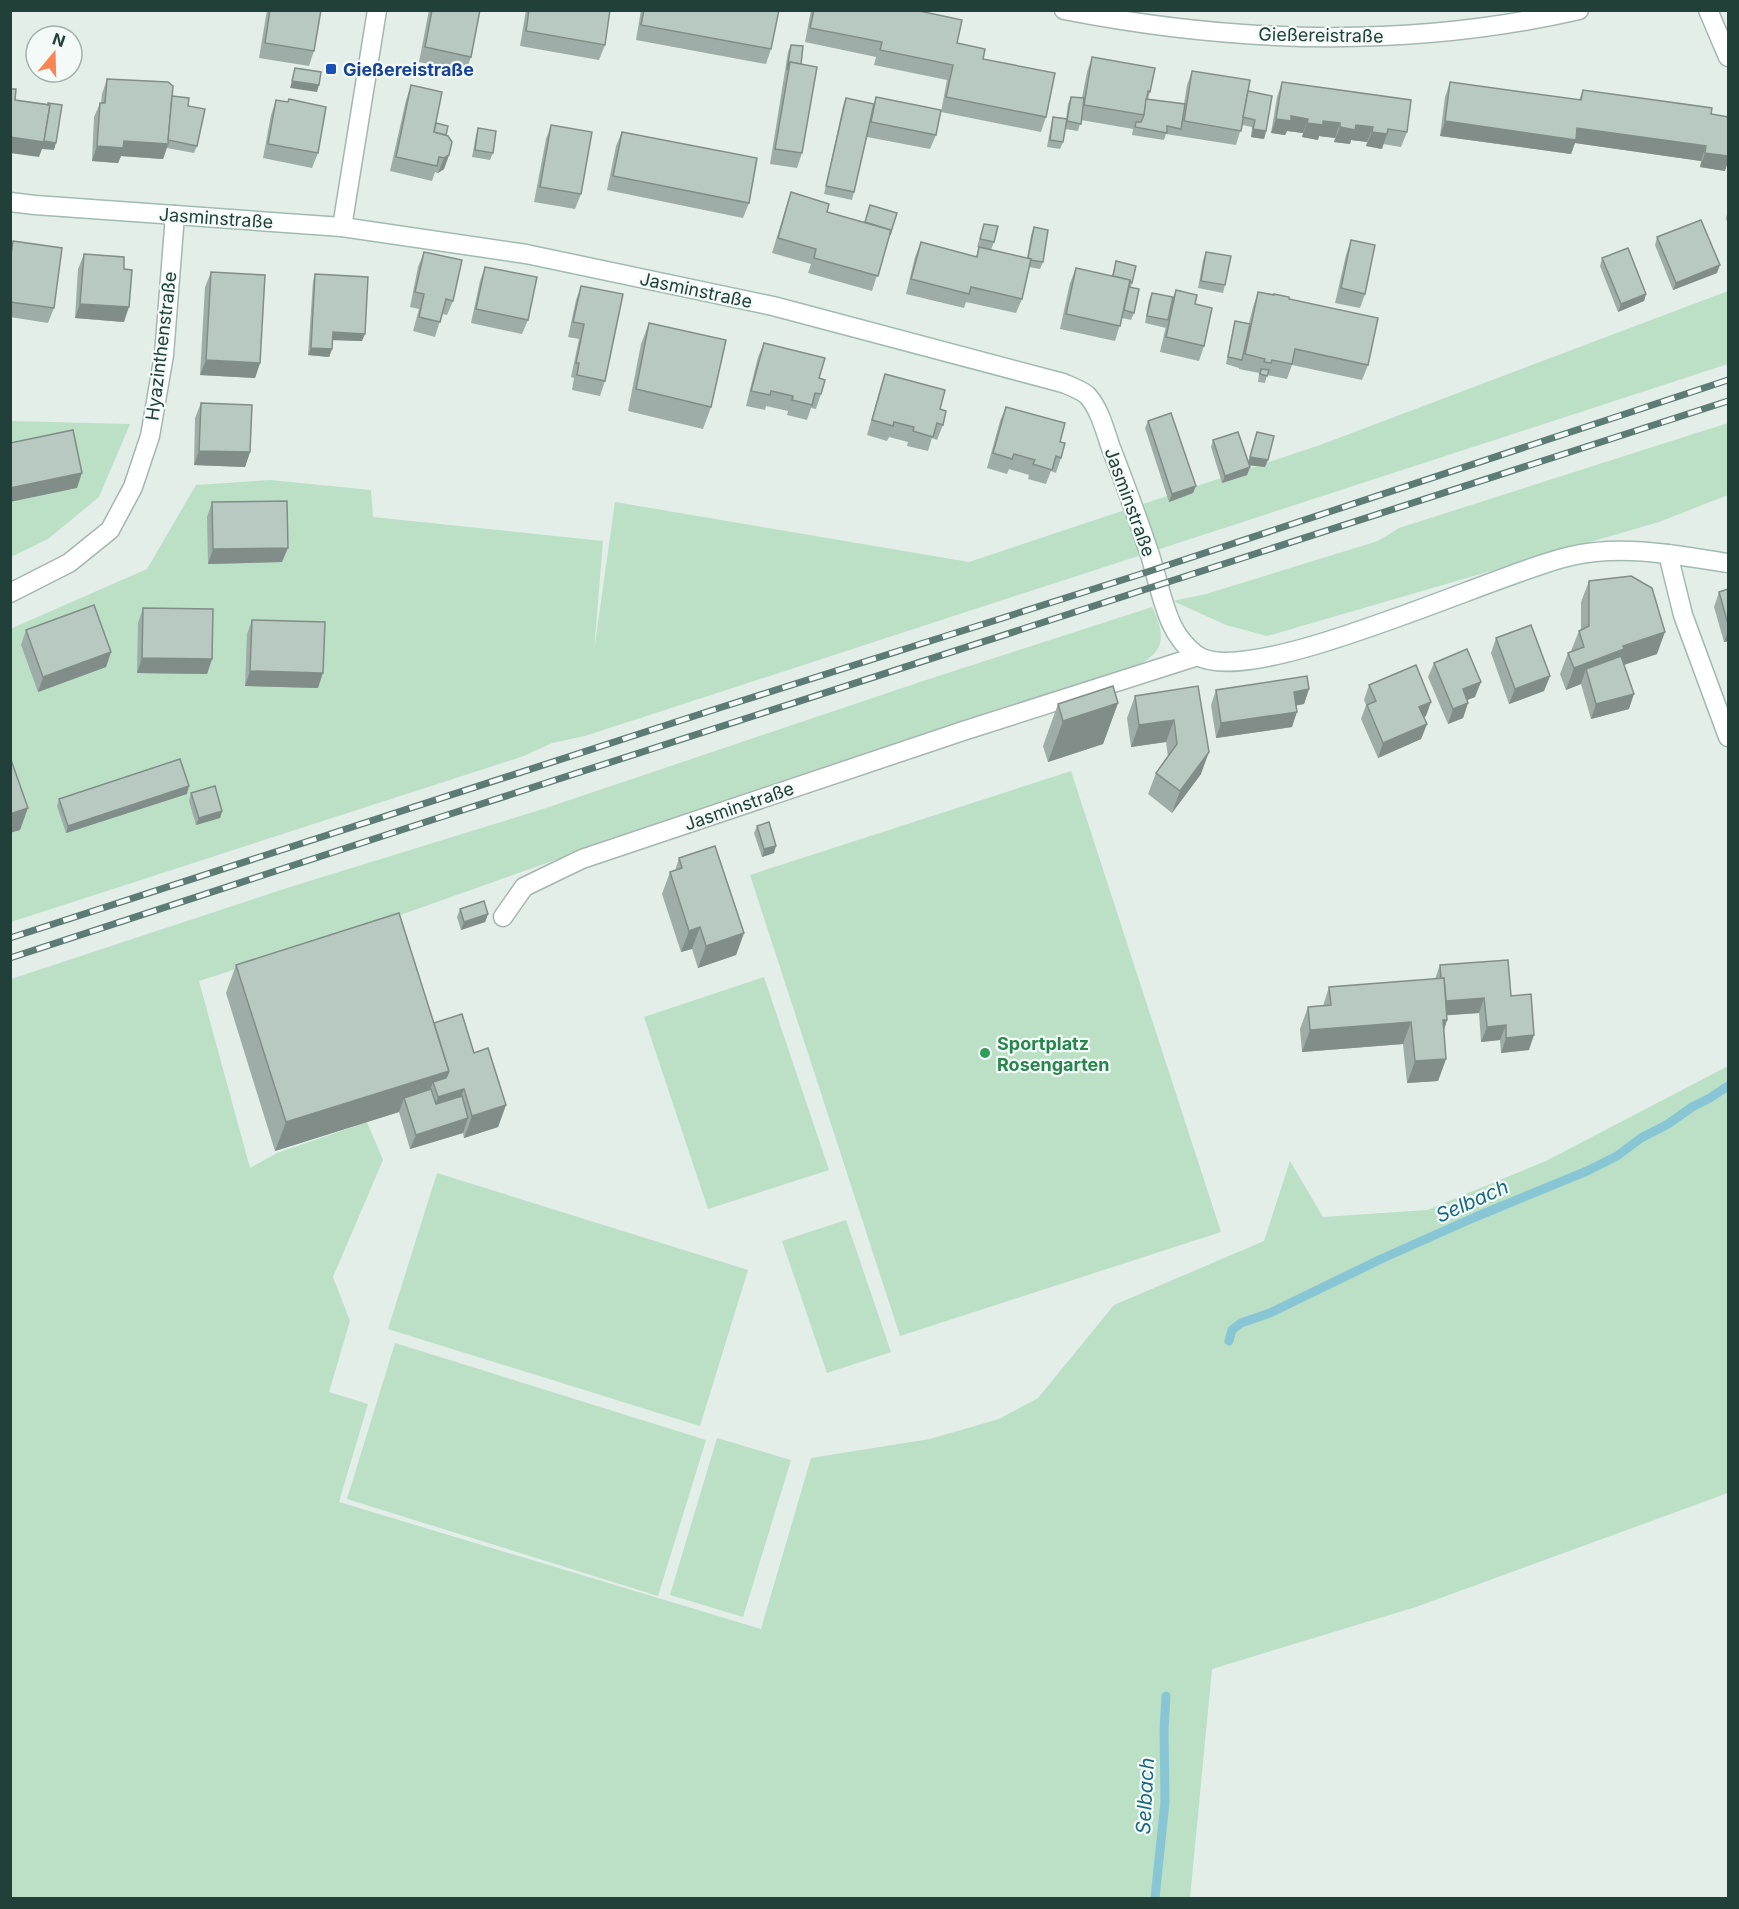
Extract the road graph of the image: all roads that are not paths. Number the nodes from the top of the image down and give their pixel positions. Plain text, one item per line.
1 (377, 10) edge
2 (1064, 10) edge
3 (1579, 10) edge
4 (1708, 10) edge
5 (1728, 57) edge
6 (10, 202) edge
7 (175, 215) junction
8 (342, 227) junction
9 (1668, 554) junction
10 (1728, 563) edge
11 (10, 593) edge
12 (1198, 656) junction
13 (1728, 737) edge
14 (503, 917) dead end

1 - 8 street
2 - 3 street, Gießereistraße
4 - 5 street
6 - 7 street, Jasminstraße
7 - 8 street, Jasminstraße
7 - 11 street, Hyazinthenstraße
8 - 12 street, Jasminstraße
9 - 10 street, Jasminstraße
9 - 12 street, Jasminstraße
9 - 13 street
12 - 14 street, Jasminstraße

